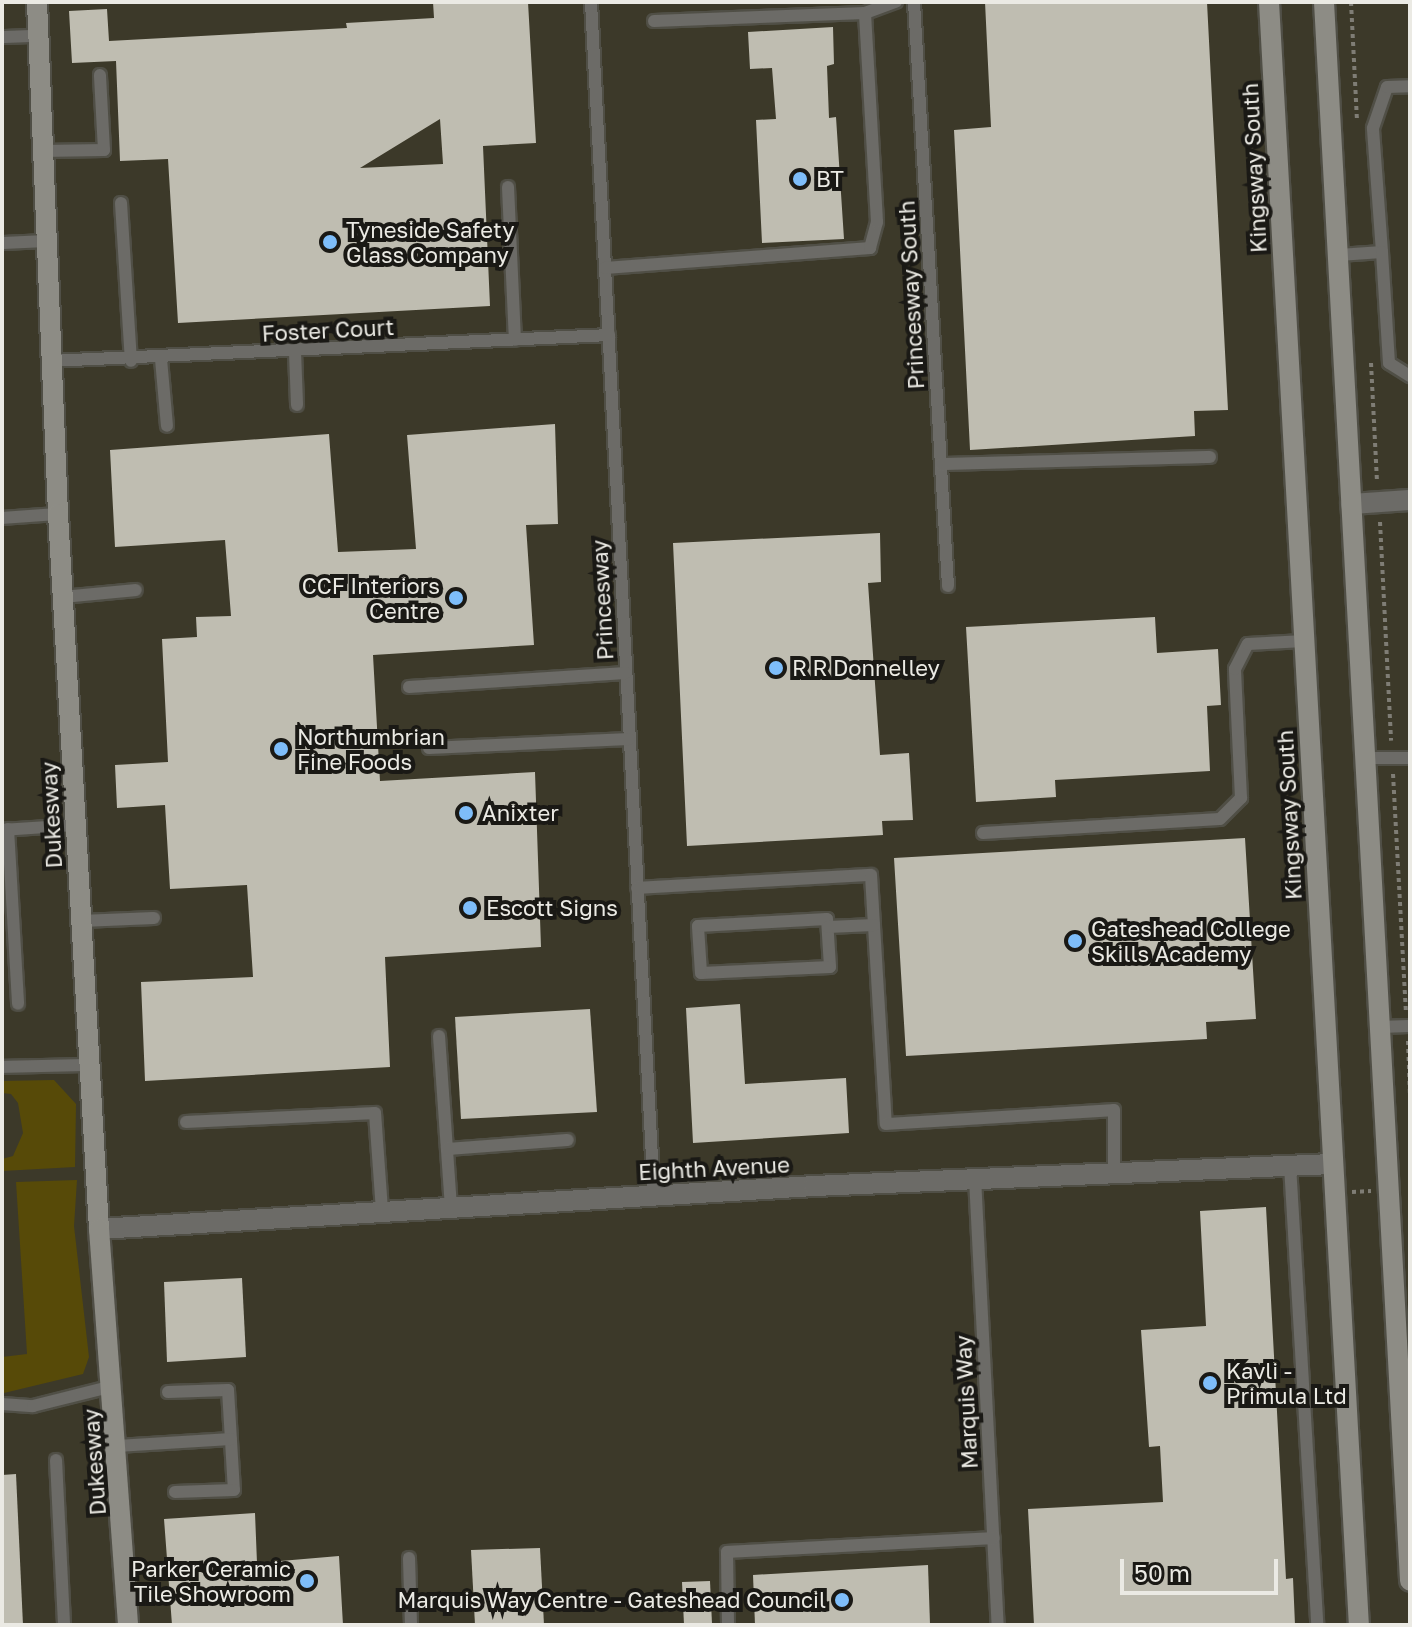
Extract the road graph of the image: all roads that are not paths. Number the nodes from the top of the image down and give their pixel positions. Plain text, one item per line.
1 (37, 2) edge
2 (591, 2) edge
3 (896, 2) edge
4 (914, 2) edge
5 (1269, 2) edge
6 (1324, 2) edge
7 (865, 13) junction
8 (654, 21) dead end
9 (38, 36) junction
10 (2, 37) edge
11 (100, 75) dead end
12 (1410, 86) edge
13 (42, 151) junction
14 (508, 187) dead end
15 (121, 203) dead end
16 (45, 241) junction
17 (2, 243) edge
18 (1382, 252) junction
19 (1339, 255) junction
20 (605, 268) junction
21 (609, 335) junction
22 (515, 340) junction
23 (295, 352) junction
24 (161, 359) junction
25 (50, 361) junction
26 (131, 361) junction
27 (1410, 376) edge
28 (297, 405) dead end
29 (167, 426) dead end
30 (1210, 457) dead end
31 (941, 464) junction
32 (1410, 500) edge
33 (1351, 504) junction
34 (58, 514) junction
35 (2, 518) edge
36 (948, 586) dead end
37 (136, 590) dead end
38 (63, 597) junction
39 (1304, 641) junction
40 (626, 673) junction
41 (409, 687) dead end
42 (629, 739) junction
43 (429, 748) dead end
44 (1365, 758) junction
45 (1410, 758) edge
46 (76, 825) junction
47 (5, 830) edge
48 (983, 833) dead end
49 (637, 888) junction
50 (154, 918) dead end
51 (81, 921) junction
52 (874, 925) junction
53 (828, 927) junction
54 (18, 1004) dead end
55 (1408, 1026) edge
56 (1379, 1027) junction
57 (439, 1036) dead end
58 (90, 1065) junction
59 (2, 1067) edge
60 (186, 1122) dead end
61 (568, 1140) dead end
62 (447, 1149) junction
63 (1332, 1164) junction
64 (1290, 1165) junction
65 (1114, 1172) junction
66 (975, 1178) junction
67 (654, 1195) junction
68 (451, 1207) junction
69 (382, 1211) junction
70 (99, 1229) junction
71 (1402, 1294) edge
72 (113, 1386) junction
73 (168, 1392) dead end
74 (2, 1404) edge
75 (231, 1439) junction
76 (117, 1446) junction
77 (56, 1460) dead end
78 (175, 1492) dead end
79 (994, 1538) junction
80 (409, 1558) dead end
81 (1410, 1567) edge
82 (1410, 1581) edge
83 (64, 1625) edge
84 (128, 1625) edge
85 (411, 1625) edge
86 (728, 1625) edge
87 (998, 1625) edge
88 (1317, 1625) edge
89 (1359, 1625) edge

1 - 9 street, Dukesway
2 - 20 lane, Princesway
3 - 7 lane
4 - 31 lane, Princesway South
5 - 39 street, Kingsway South
6 - 19 street
7 - 8 lane
7 - 20 lane
9 - 10 lane
9 - 13 street, Dukesway
11 - 13 lane
12 - 18 lane
13 - 16 street, Dukesway
14 - 22 lane
15 - 26 lane
16 - 17 lane
16 - 25 street, Dukesway
18 - 19 lane
18 - 27 lane
19 - 33 street
20 - 21 lane, Princesway
21 - 22 lane, Foster Court
21 - 40 lane, Princesway
22 - 23 lane, Foster Court
23 - 24 lane, Foster Court
23 - 28 lane
24 - 26 lane, Foster Court
24 - 29 lane
25 - 26 lane, Foster Court
25 - 34 street, Dukesway
30 - 31 lane
31 - 36 lane, Princesway South
32 - 33 street
33 - 44 street
34 - 35 lane
34 - 38 street, Dukesway
37 - 38 lane
38 - 46 street, Dukesway
39 - 48 lane
39 - 63 street, Kingsway South
40 - 41 lane
40 - 42 lane, Princesway
42 - 43 lane
42 - 49 lane, Princesway
44 - 45 lane
44 - 56 street
46 - 47 lane
46 - 51 street, Dukesway
47 - 54 lane
49 - 52 lane
49 - 67 lane, Princesway
50 - 51 lane
51 - 58 street, Dukesway
52 - 53 lane
52 - 65 lane
53 - 53 lane
55 - 56 lane
56 - 71 street
57 - 62 lane
58 - 59 lane
58 - 70 street, Dukesway
60 - 69 lane
61 - 62 lane
62 - 68 lane
63 - 64 street, Eighth Avenue
63 - 89 street, Kingsway South
64 - 65 street, Eighth Avenue
64 - 88 lane
65 - 66 street, Eighth Avenue
66 - 67 street, Eighth Avenue
66 - 79 lane, Marquis Way
67 - 68 street, Eighth Avenue
68 - 69 street, Eighth Avenue
69 - 70 street, Eighth Avenue
70 - 72 street, Dukesway
71 - 81 street
72 - 74 lane
72 - 76 street, Dukesway
73 - 75 lane
75 - 76 lane
75 - 78 lane
76 - 84 street, Dukesway
77 - 83 lane
79 - 86 lane
79 - 87 lane, Marquis Way
80 - 85 lane
81 - 82 street

